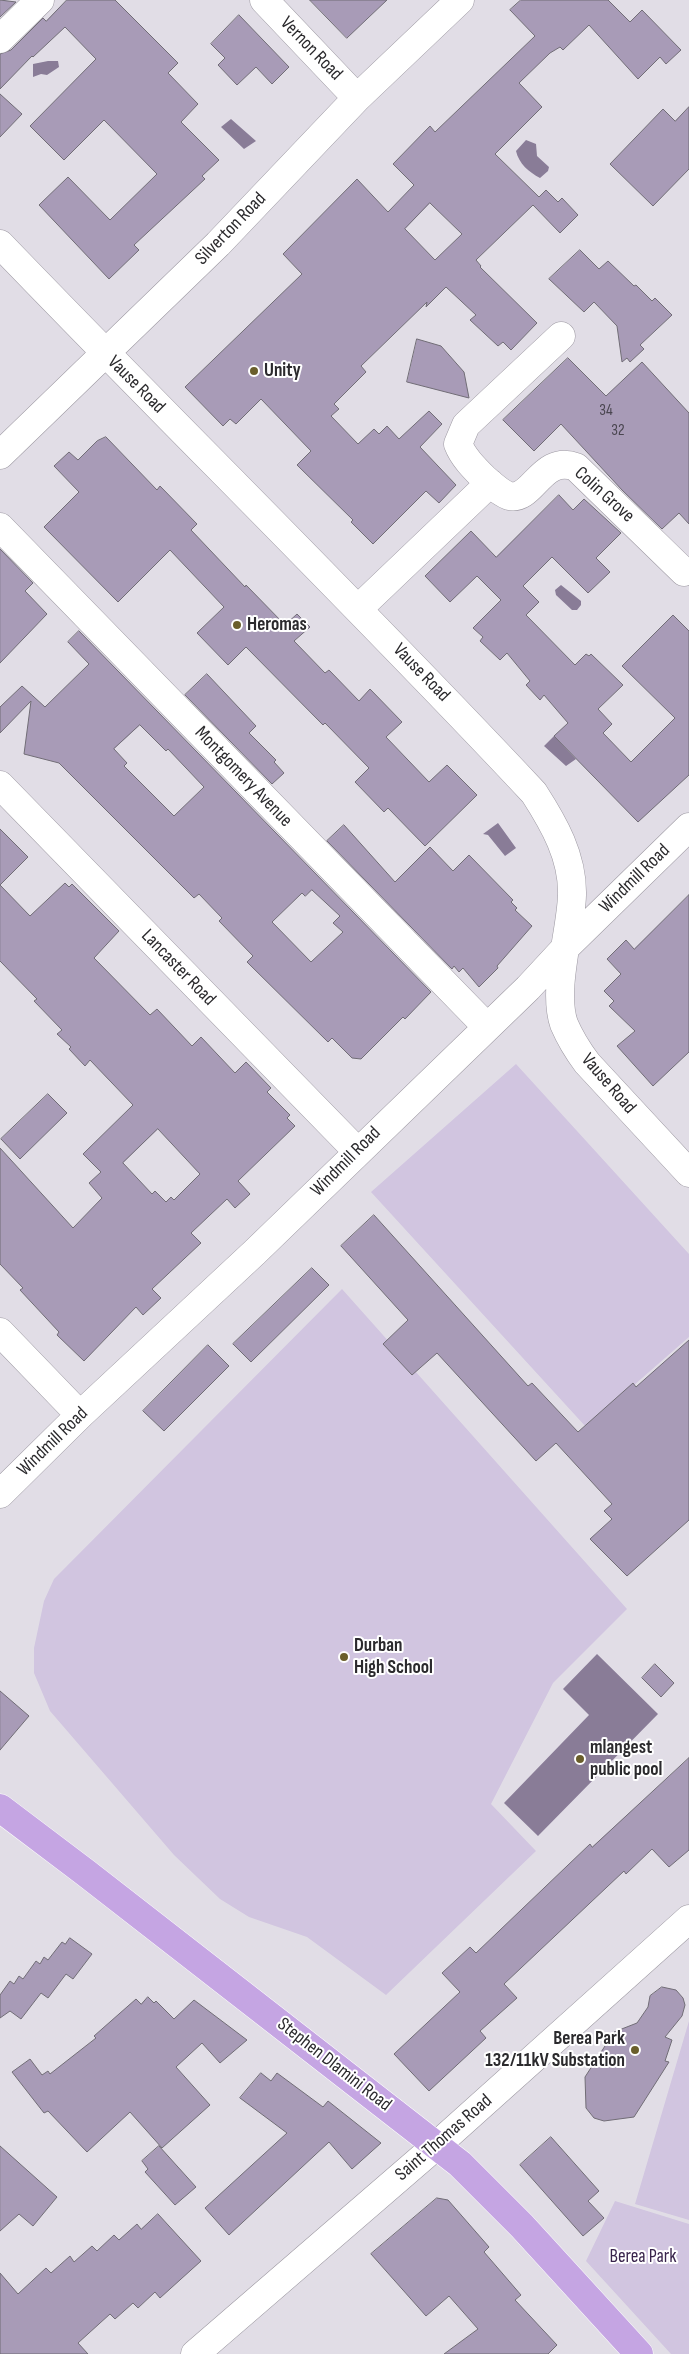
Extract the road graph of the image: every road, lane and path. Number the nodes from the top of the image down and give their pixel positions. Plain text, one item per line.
1 (40, 0) edge
2 (264, 0) edge
3 (460, 0) edge
4 (0, 39) edge
5 (357, 98) junction
6 (0, 244) edge
7 (561, 336) dead end
8 (105, 354) junction
9 (0, 455) edge
10 (490, 483) junction
11 (0, 527) edge
12 (684, 572) dead end
13 (358, 609) junction
14 (0, 786) edge
15 (689, 827) edge
16 (566, 947) junction
17 (487, 1027) junction
18 (357, 1151) junction
19 (689, 1173) edge
20 (0, 1332) edge
21 (80, 1415) junction
22 (0, 1494) edge
23 (0, 1808) edge
24 (689, 1919) edge
25 (437, 2145) junction
26 (195, 2354) edge
27 (640, 2354) edge

1 - 4 street
2 - 5 street, Vernon Road
3 - 5 street, Silverton Road
5 - 8 street, Silverton Road
6 - 8 street, Vause Road
7 - 10 street, Colin Grove
8 - 9 street, Silverton Road
8 - 13 street, Vause Road
10 - 12 street, Colin Grove
10 - 13 street
11 - 17 street, Montgomery Avenue
13 - 16 street, Vause Road
14 - 18 street, Lancaster Road
15 - 16 street, Windmill Road
16 - 17 street, Windmill Road
16 - 19 street, Vause Road
17 - 18 street, Windmill Road
18 - 21 street, Windmill Road
20 - 21 street
21 - 22 street, Windmill Road
23 - 25 main road, Stephen Dlamini Road
24 - 25 street, Saint Thomas Road
25 - 26 street, Saint Thomas Road
25 - 27 main road, Stephen Dlamini Road

